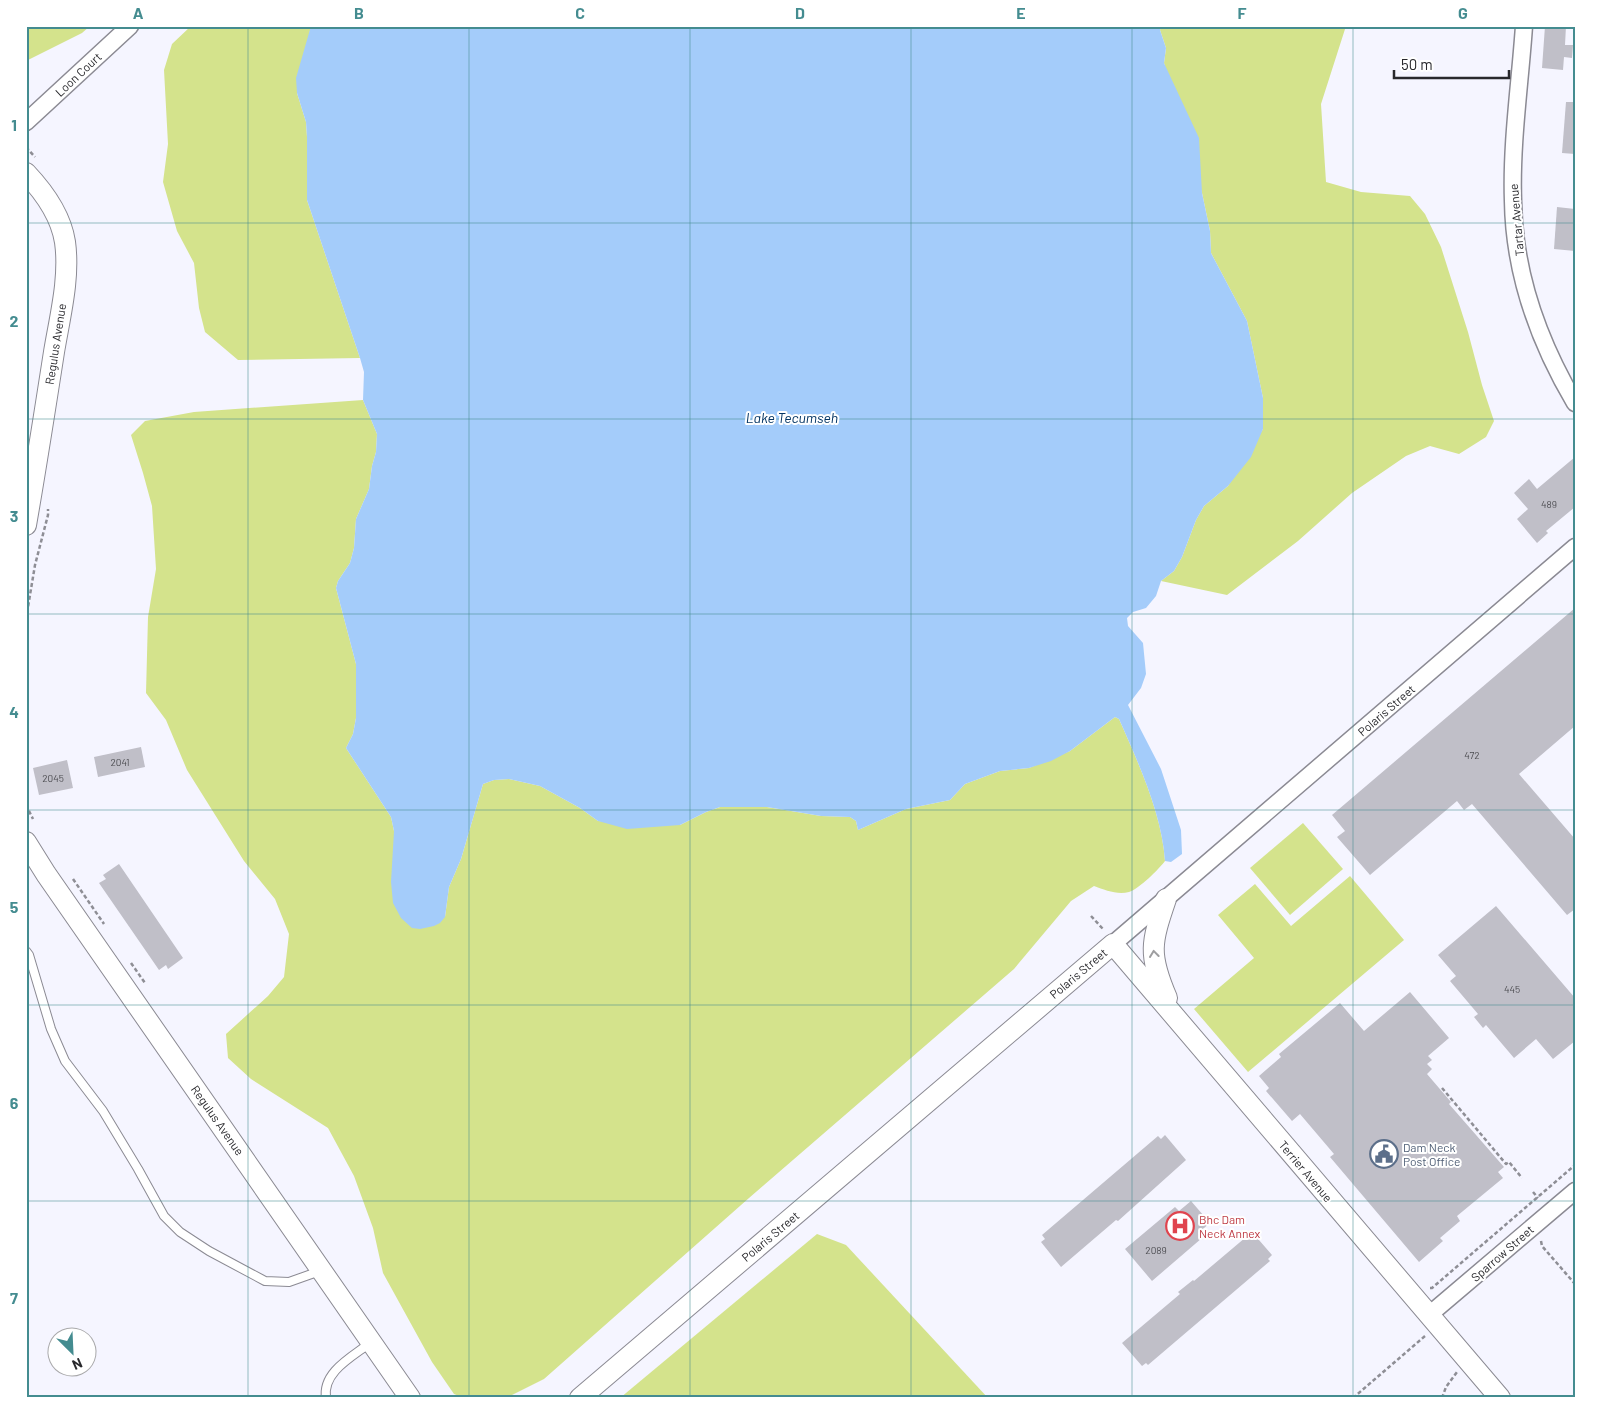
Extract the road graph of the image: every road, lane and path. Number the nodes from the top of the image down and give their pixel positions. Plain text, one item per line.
1 (130, 26) edge
2 (1524, 26) edge
3 (26, 122) edge
4 (26, 173) edge
5 (1575, 403) edge
6 (26, 526) edge
7 (1575, 547) edge
8 (26, 805) edge
9 (33, 819) dead end
10 (26, 842) edge
11 (1166, 898) junction
12 (1113, 944) junction
13 (26, 951) edge
14 (1175, 1016) junction
15 (1442, 1088) dead end
16 (1575, 1165) edge
17 (1522, 1178) dead end
18 (1575, 1191) edge
19 (1533, 1192) dead end
20 (1538, 1197) junction
21 (1541, 1201) dead end
22 (1542, 1235) dead end
23 (322, 1270) junction
24 (1575, 1284) edge
25 (1423, 1289) dead end
26 (1430, 1324) junction
27 (371, 1342) junction
28 (1457, 1366) dead end
29 (326, 1398) edge
30 (410, 1398) edge
31 (580, 1398) edge
32 (1353, 1398) edge
33 (1442, 1398) edge
34 (1500, 1398) edge

1 - 3 street, Loon Court
2 - 5 street, Tartar Avenue
4 - 6 street, Regulus Avenue
7 - 11 street, Polaris Street
8 - 9 path
10 - 23 street, Regulus Avenue
11 - 12 street, Polaris Street
14 -> 11 street
12 - 14 street, Terrier Avenue
12 - 31 street, Polaris Street
13 - 23 lane
14 - 26 street, Terrier Avenue
15 - 17 path
16 - 20 path
18 - 26 street, Sparrow Street
19 - 20 path
20 - 21 path
20 - 25 path
22 - 24 path
23 - 27 street, Regulus Avenue
26 - 32 path
26 - 34 street, Terrier Avenue
27 - 29 lane
27 - 30 street, Regulus Avenue
28 - 33 path

